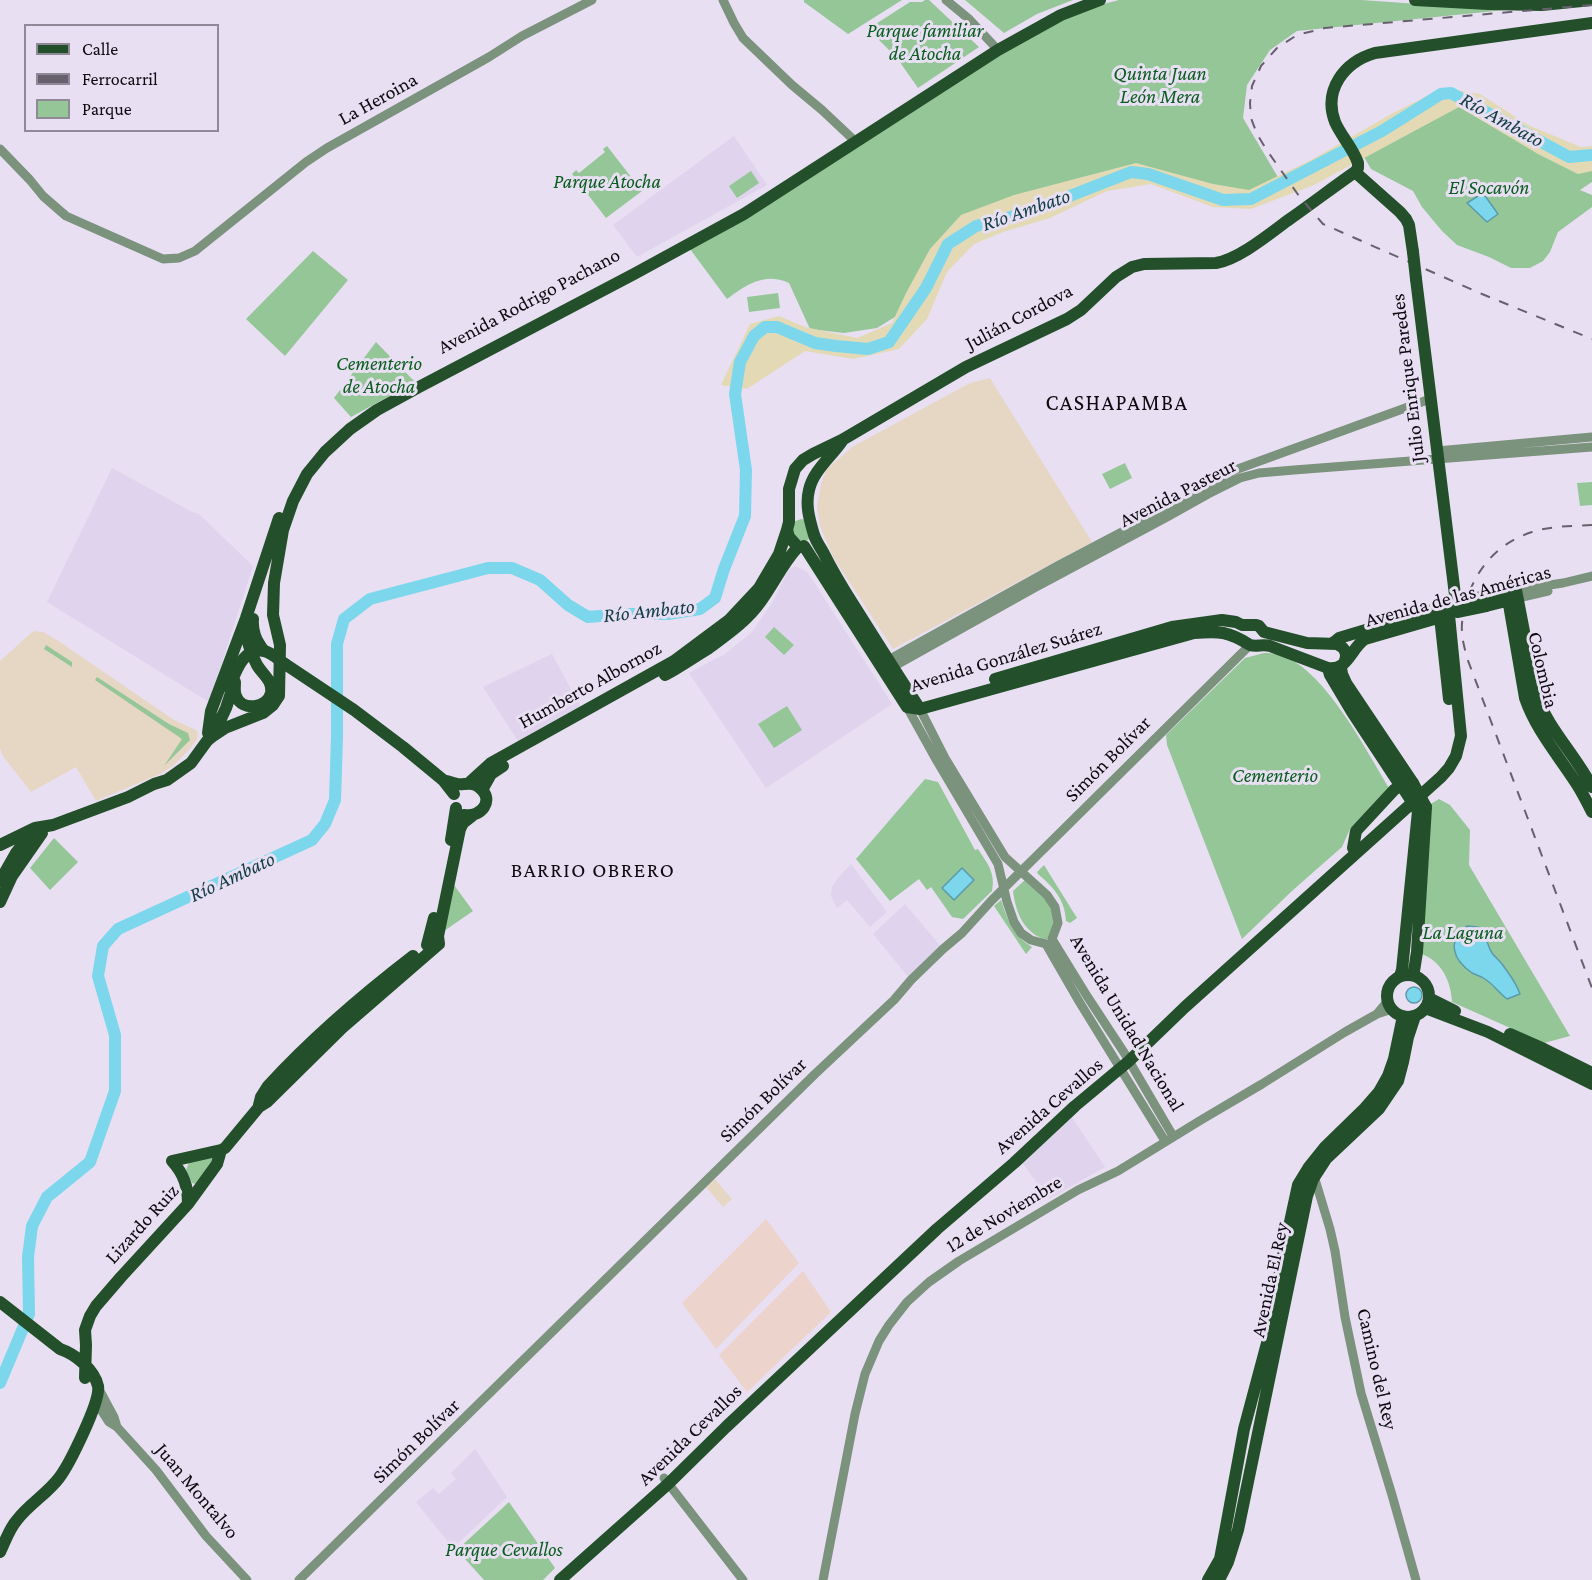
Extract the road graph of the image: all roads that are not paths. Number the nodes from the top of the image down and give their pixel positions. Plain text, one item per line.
1 (592, 0) edge
2 (723, 0) edge
3 (946, 0) edge
4 (1084, 0) edge
5 (1100, 0) edge
6 (1415, 0) edge
7 (1592, 0) edge
8 (1592, 23) edge
9 (996, 48) junction
10 (854, 140) junction
11 (0, 149) edge
12 (1355, 172) junction
13 (1430, 399) junction
14 (1592, 437) edge
15 (842, 440) junction
16 (1592, 447) edge
17 (1438, 455) junction
18 (809, 519) junction
19 (788, 526) junction
20 (815, 537) junction
21 (280, 543) junction
22 (801, 547) junction
23 (1592, 576) edge
24 (1592, 582) edge
25 (1513, 595) junction
26 (1453, 610) junction
27 (246, 618) junction
28 (1250, 626) junction
29 (1264, 632) junction
30 (1252, 644) junction
31 (1331, 644) junction
32 (264, 651) junction
33 (285, 664) junction
34 (886, 665) junction
35 (1335, 666) junction
36 (232, 685) junction
37 (914, 706) junction
38 (1454, 706) junction
39 (211, 734) junction
40 (442, 780) junction
41 (467, 784) junction
42 (1406, 784) junction
43 (1592, 787) edge
44 (482, 790) junction
45 (454, 794) junction
46 (456, 808) junction
47 (1592, 812) edge
48 (472, 816) junction
49 (38, 830) junction
50 (26, 840) junction
51 (0, 845) edge
52 (1353, 848) junction
53 (0, 854) edge
54 (1021, 872) junction
55 (0, 880) edge
56 (1004, 890) junction
57 (0, 902) edge
58 (434, 944) junction
59 (1406, 976) junction
60 (1427, 1003) junction
61 (1399, 1011) junction
62 (1123, 1061) junction
63 (1592, 1073) edge
64 (1592, 1084) edge
65 (1169, 1139) junction
66 (221, 1150) junction
67 (1312, 1171) junction
68 (188, 1204) junction
69 (0, 1302) edge
70 (64, 1351) junction
71 (85, 1354) junction
72 (85, 1378) junction
73 (98, 1387) junction
74 (100, 1401) junction
75 (666, 1481) junction
76 (0, 1552) edge
77 (247, 1580) edge
78 (299, 1580) edge
79 (552, 1580) edge
80 (560, 1580) edge
81 (743, 1580) edge
82 (823, 1580) edge
83 (1208, 1580) edge
84 (1219, 1580) edge
85 (1416, 1580) edge

1 - 11 street, La Heroina
2 - 10 street
3 - 9 street
4 - 9 main road, Avenida Rodrigo Pachano
5 - 9 main road, Avenida Rodrigo Pachano
6 - 7 main road
8 - 12 main road
9 - 10 main road, Avenida Rodrigo Pachano
10 - 21 main road, Avenida Rodrigo Pachano
10 - 27 main road, Avenida Rodrigo Pachano
12 - 13 main road, Julio Enrique Paredes, bridge
12 - 15 main road, Julián Cordova
13 - 17 main road, Julio Enrique Paredes
13 - 34 street, Avenida Pasteur
14 - 17 street, Avenida Pasteur
15 - 18 main road, Julián Cordova
15 - 19 main road, Julián Cordova
16 - 17 street, Avenida Pasteur
17 - 26 main road, Julio Enrique Paredes
17 - 34 street, Avenida Pasteur
18 - 19 main road
18 - 20 main road
19 - 22 main road
19 - 41 main road, Humberto Albornoz
20 - 22 main road
20 - 34 main road, Avenida Unidad Nacional
21 - 32 main road
21 - 39 main road
22 - 34 main road, Avenida Unidad Nacional
22 - 44 main road, Humberto Albornoz
23 - 25 street, Avenida de las Américas
24 - 25 street, Avenida de las Américas
25 - 26 main road, Avenida de las Américas, bridge
25 - 43 main road, Colombia
25 - 47 main road, Colombia
26 - 31 main road, Avenida de las Américas
26 - 35 main road, Avenida de las Américas
26 - 38 main road, Avenida Cevallos
27 - 36 main road
27 - 39 main road, Avenida Rodrigo Pachano
28 - 29 main road
28 - 30 main road
28 - 37 main road, Avenida González Suárez
29 - 30 main road
29 - 31 main road
30 - 35 main road, Avenida González Suárez
30 - 37 main road, Avenida González Suárez
30 - 54 street, Simón Bolívar
31 - 35 main road
31 - 35 main road
32 - 33 main road, bridge
32 - 36 main road, bridge
33 - 36 main road, bridge
33 - 40 main road
34 - 37 main road, Avenida Unidad Nacional
35 - 42 main road
36 - 39 main road
37 - 54 street, Avenida Unidad Nacional
37 - 56 street, Avenida Unidad Nacional
38 - 52 main road, Avenida Cevallos
38 - 62 main road, Avenida Cevallos
39 - 49 main road, Avenida Rodrigo Pachano
40 - 41 main road
40 - 45 main road
41 - 44 main road
41 - 45 main road
42 - 52 main road
42 - 59 main road, bridge
44 - 48 main road
45 - 46 main road
46 - 48 main road
46 - 58 main road
48 - 58 main road
49 - 50 main road
49 - 51 main road, Avenida Rodrigo Pachano
49 - 57 main road
50 - 53 main road
50 - 55 main road
52 - 62 main road, Avenida Cevallos
54 - 56 street, Simón Bolívar
54 - 62 street, Avenida Unidad Nacional
56 - 62 street, Avenida Unidad Nacional
56 - 78 street, Simón Bolívar
58 - 66 main road, Lizardo Ruiz
59 - 60 main road
59 - 61 main road
60 - 61 main road
60 - 63 main road
60 - 64 main road
61 - 65 street, 12 de Noviembre
61 - 67 main road, Avenida El Rey
62 - 65 street, Avenida Unidad Nacional
62 - 75 main road, Avenida Cevallos
65 - 82 street, 12 de Noviembre
66 - 68 main road, Lizardo Ruiz
66 - 68 main road
67 - 83 main road, Avenida El Rey
67 - 84 main road, Avenida El Rey
67 - 85 street, Camino del Rey
68 - 71 main road, Lizardo Ruiz
69 - 70 main road
70 - 71 main road
70 - 72 main road
71 - 72 main road, Lizardo Ruiz
71 - 73 main road
71 - 73 main road
72 - 74 main road
73 - 74 main road
74 - 76 main road
74 - 77 street, Juan Montalvo
75 - 79 main road, Avenida Cevallos
75 - 80 main road, Avenida Cevallos
75 - 81 street

